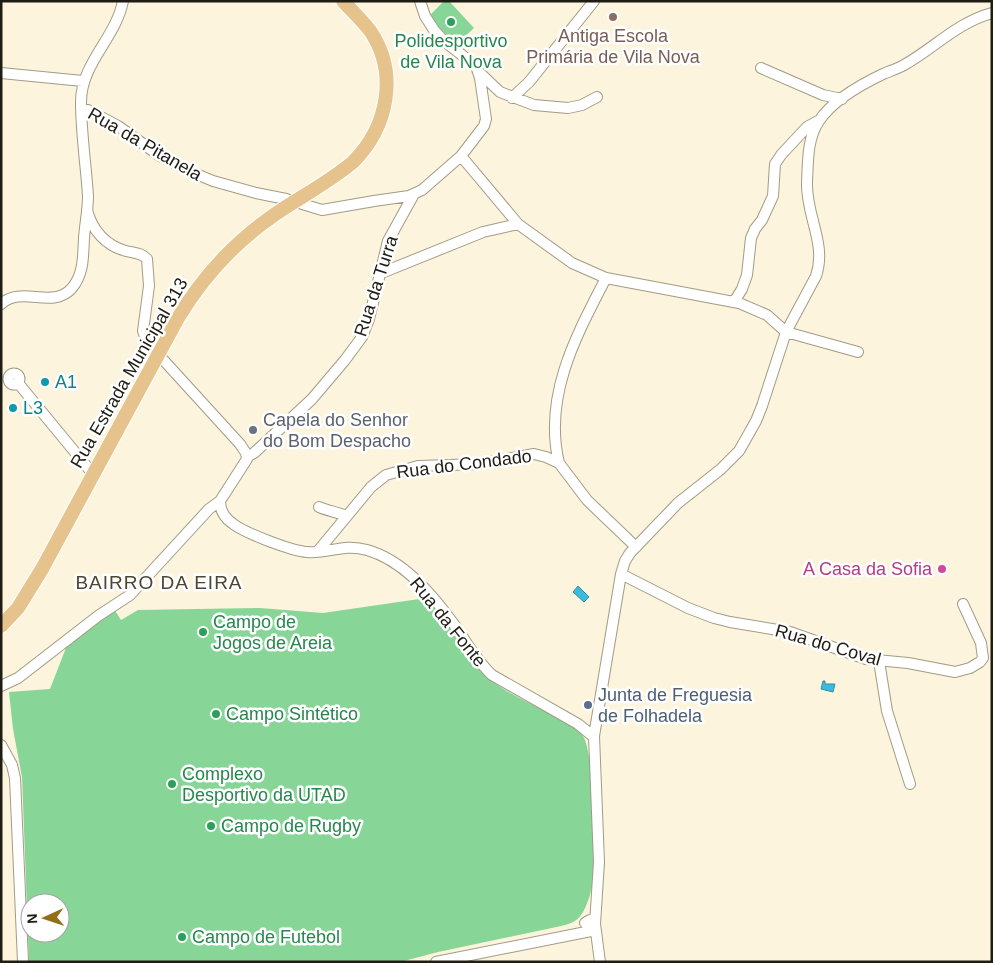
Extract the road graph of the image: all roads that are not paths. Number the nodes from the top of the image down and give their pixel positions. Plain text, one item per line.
1 (123, 1) edge
2 (343, 1) edge
3 (420, 1) edge
4 (594, 1) edge
5 (992, 14) edge
6 (761, 68) dead end
7 (478, 71) junction
8 (4, 74) edge
9 (83, 81) junction
10 (597, 97) dead end
11 (512, 98) junction
12 (842, 99) junction
13 (81, 108) junction
14 (819, 121) junction
15 (461, 156) junction
16 (414, 194) junction
17 (296, 202) junction
18 (88, 210) junction
19 (518, 224) junction
20 (379, 274) junction
21 (606, 278) junction
22 (734, 302) junction
23 (1, 304) edge
24 (786, 332) junction
25 (858, 352) dead end
26 (159, 354) junction
27 (18, 383) dead end
28 (556, 438) junction
29 (538, 455) junction
30 (247, 457) junction
31 (559, 463) junction
32 (93, 474) junction
33 (220, 501) junction
34 (319, 507) dead end
35 (347, 516) junction
36 (636, 547) junction
37 (318, 551) junction
38 (621, 574) junction
39 (963, 604) dead end
40 (1, 626) edge
41 (880, 661) junction
42 (1, 686) edge
43 (594, 737) junction
44 (1, 745) edge
45 (910, 784) dead end
46 (591, 926) junction
47 (23, 962) edge
48 (436, 962) edge
49 (600, 962) edge

1 - 9 street
2 - 17 main road, Rua Estrada Municipal 313
3 - 7 street
4 - 11 street
5 - 12 street
6 - 12 street
7 - 11 street
7 - 15 street
8 - 9 street
9 - 13 street
10 - 11 street
12 - 14 street
13 - 17 street, Rua da Pitanela
13 - 18 street
14 - 22 street
14 - 24 street
15 - 16 street
15 - 19 street
16 - 17 street, Rua da Pitanela
16 - 20 street, Rua da Turra
17 - 26 main road, Rua Estrada Municipal 313
18 - 23 street
18 - 26 street
19 - 20 street
19 - 21 street
20 - 30 street, Rua da Turra
21 - 22 street
21 - 28 street
22 - 24 street
24 - 25 street
24 - 36 street
26 - 30 street
26 - 32 main road, Rua Estrada Municipal 313
27 - 32 street
28 - 29 street
28 - 31 street
29 - 31 street, Rua do Condado
29 - 35 street, Rua do Condado
30 - 33 street
31 - 36 street
32 - 40 main road, Rua Estrada Municipal 313
33 - 37 street, Rua da Fonte
33 - 42 street
34 - 35 street
35 - 37 street, Rua do Condado
36 - 38 street
37 - 43 street, Rua da Fonte
38 - 41 street, Rua do Coval
38 - 43 street
39 - 41 street, Rua do Coval
41 - 45 street
43 - 46 street
44 - 47 street
46 - 48 street
46 - 49 street

